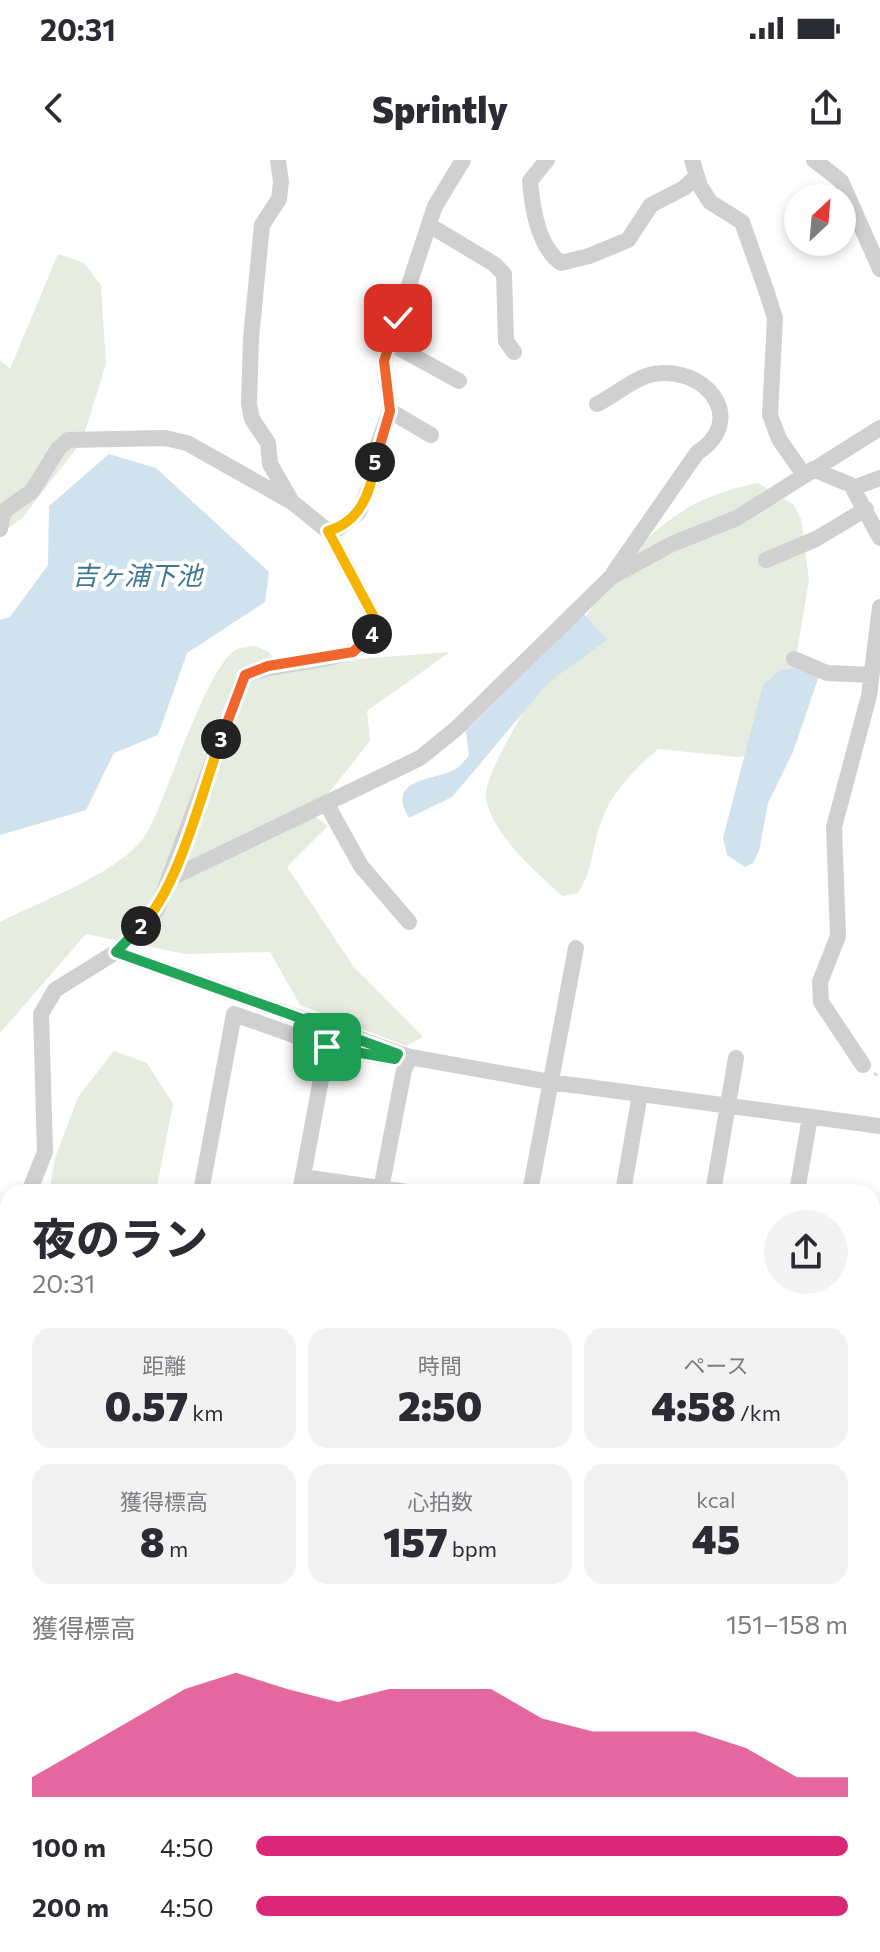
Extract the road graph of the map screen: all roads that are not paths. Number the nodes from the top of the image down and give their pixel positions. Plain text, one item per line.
1 (278, 160) edge
2 (463, 160) edge
3 (547, 160) edge
4 (814, 160) edge
5 (694, 168) edge
6 (429, 225) junction
7 (880, 269) edge
8 (390, 343) junction
9 (514, 352) dead end
10 (459, 381) dead end
11 (597, 404) dead end
12 (390, 411) junction
13 (880, 428) edge
14 (431, 435) dead end
15 (808, 472) junction
16 (880, 478) edge
17 (853, 488) junction
18 (292, 502) junction
19 (866, 509) junction
20 (0, 529) edge
21 (328, 531) junction
22 (880, 538) edge
23 (766, 560) dead end
24 (611, 577) junction
25 (880, 607) edge
26 (794, 659) dead end
27 (871, 675) junction
28 (326, 803) junction
29 (171, 878) junction
30 (409, 922) dead end
31 (576, 948) dead end
32 (116, 952) junction
33 (327, 1047) junction
34 (404, 1056) junction
35 (736, 1058) dead end
36 (863, 1065) dead end
37 (550, 1082) junction
38 (640, 1094) junction
39 (728, 1106) junction
40 (810, 1117) junction
41 (880, 1126) edge
42 (32, 1184) edge
43 (202, 1184) edge
44 (301, 1184) edge
45 (382, 1184) edge
46 (531, 1184) edge
47 (624, 1184) edge
48 (714, 1184) edge
49 (798, 1184) edge

1 - 18 street
2 - 6 street
3 - 5 street
4 - 7 street
5 - 15 street
6 - 8 street
6 - 9 street
8 - 10 street
8 - 12 street
11 - 24 street
12 - 14 street
12 - 21 street
13 - 15 street
15 - 17 street
15 - 24 street
16 - 17 street
17 - 19 street
18 - 20 street
18 - 21 street
19 - 22 street
19 - 23 street
21 - 29 street
24 - 28 street
25 - 27 street
26 - 27 street
27 - 36 street
28 - 29 street
28 - 30 street
29 - 32 street
31 - 37 street
32 - 34 street
32 - 42 street
33 - 34 street
33 - 43 street
33 - 44 street
34 - 37 street
34 - 45 street
35 - 39 street
37 - 38 street
37 - 46 street
38 - 39 street
38 - 47 street
39 - 40 street
39 - 48 street
40 - 41 street
40 - 49 street

